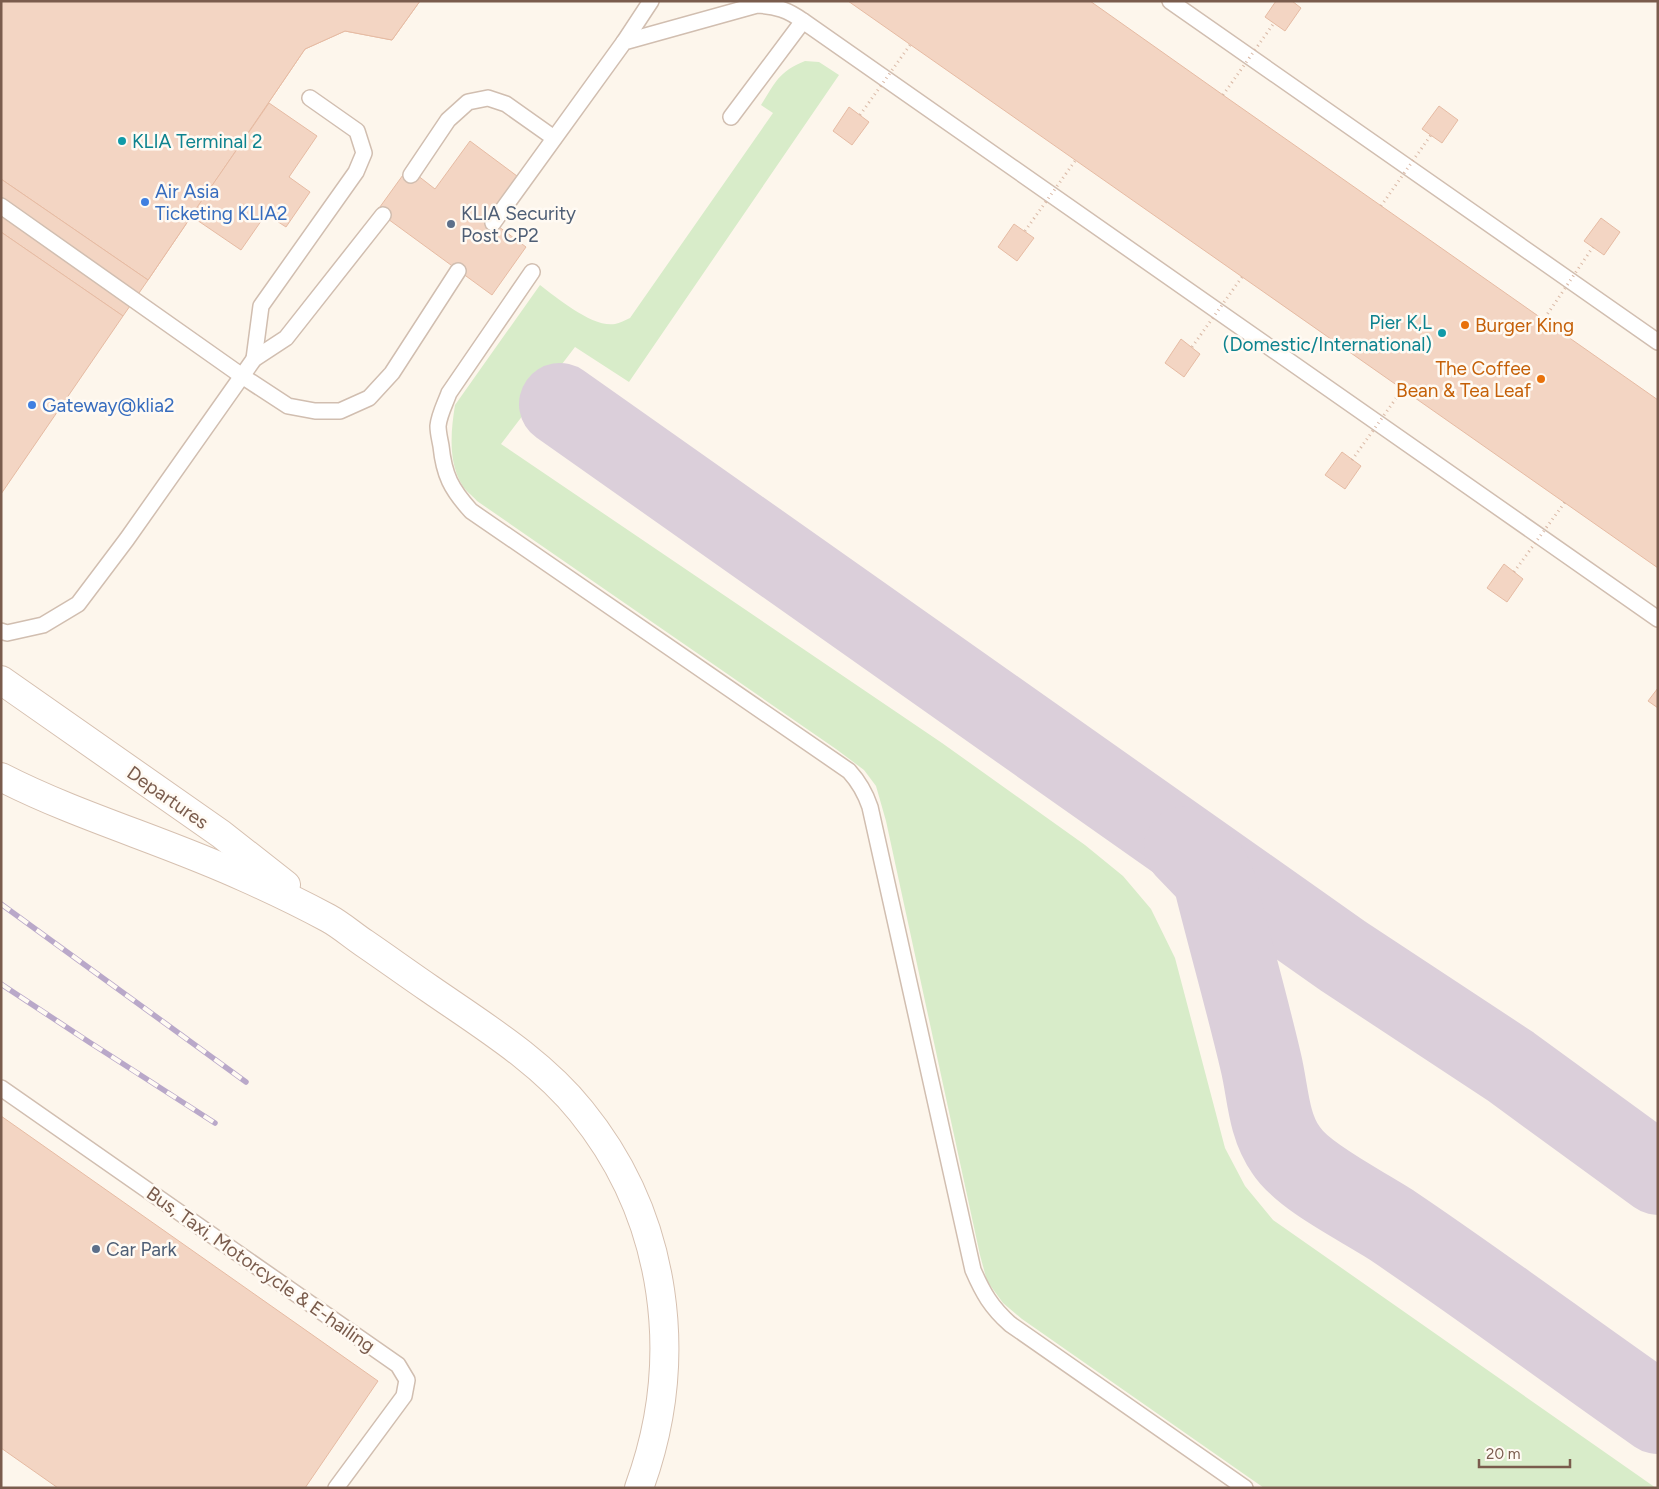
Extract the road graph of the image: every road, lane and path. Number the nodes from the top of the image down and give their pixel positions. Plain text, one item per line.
1 (651, 1) edge
2 (1170, 1) edge
3 (803, 21) junction
4 (1274, 23) dead end
5 (624, 42) junction
6 (910, 45) dead end
7 (1224, 95) dead end
8 (310, 98) dead end
9 (860, 115) dead end
10 (731, 117) dead end
11 (1431, 135) dead end
12 (554, 138) junction
13 (1075, 161) dead end
14 (411, 176) dead end
15 (1, 206) edge
16 (1382, 206) dead end
17 (383, 215) dead end
18 (493, 223) dead end
19 (1025, 231) dead end
20 (1593, 247) dead end
21 (458, 271) dead end
22 (532, 272) dead end
23 (1242, 277) dead end
24 (1542, 322) dead end
25 (1658, 342) edge
26 (1192, 347) dead end
27 (254, 359) junction
28 (242, 376) junction
29 (1402, 390) dead end
30 (1352, 460) dead end
31 (1565, 502) dead end
32 (1514, 572) dead end
33 (1658, 619) edge
34 (1, 630) edge
35 (1, 680) edge
36 (1, 777) edge
37 (330, 919) junction
38 (1, 1088) edge
39 (336, 1488) edge
40 (638, 1488) edge
41 (1245, 1488) edge

1 - 5 lane
2 - 25 lane
3 - 5 lane
3 - 10 lane
3 - 33 lane
4 - 7 path, bridge
5 - 12 lane
6 - 9 path, bridge
8 - 27 lane
11 - 16 path, bridge
12 - 14 lane
12 - 18 lane
13 - 19 path, bridge
15 - 28 lane
17 - 27 lane
20 - 24 path, bridge
21 - 28 lane
22 - 41 lane
23 - 26 path, bridge
27 - 28 lane
28 - 34 lane
29 - 30 path, bridge
31 - 32 path, bridge
35 - 37 main road, Departures
36 - 37 main road
37 - 40 main road
38 - 39 lane, Bus, Taxi, Motorcycle & E-hailing

